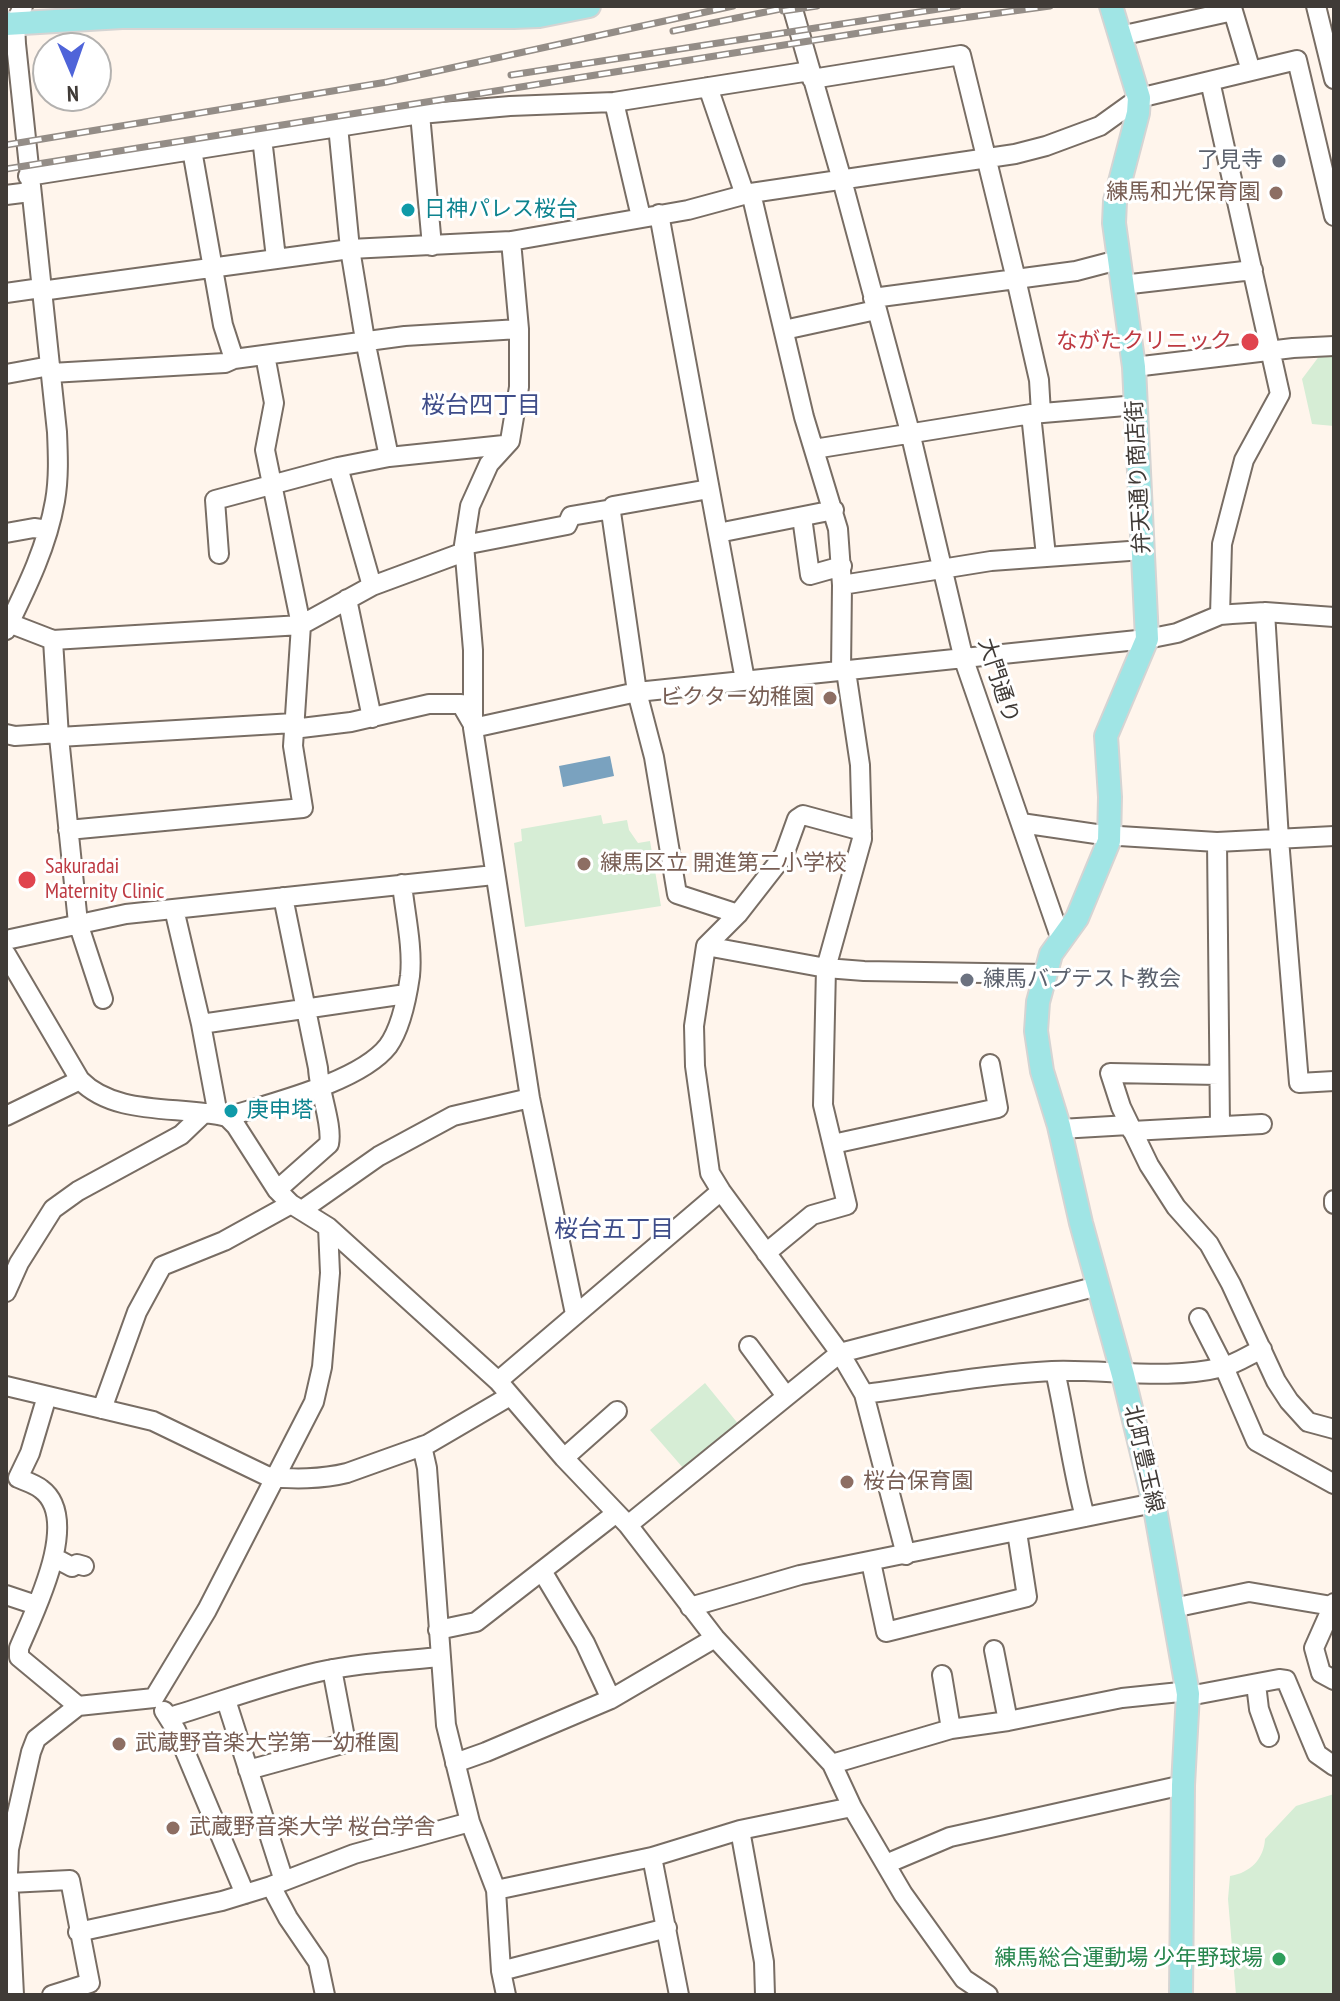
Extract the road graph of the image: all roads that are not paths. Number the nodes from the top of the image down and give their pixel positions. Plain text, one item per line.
1 (589, 6) edge
2 (792, 6) edge
3 (1111, 6) edge
4 (231, 12) edge
5 (484, 12) edge
6 (1323, 12) edge
7 (15, 18) edge
8 (1120, 36) junction
9 (1251, 71) junction
10 (811, 75) junction
11 (1334, 79) edge
12 (1210, 81) junction
13 (708, 87) junction
14 (1139, 98) junction
15 (614, 102) junction
16 (14, 113) edge
17 (420, 114) junction
18 (338, 126) junction
19 (262, 138) junction
20 (192, 150) junction
21 (986, 158) junction
22 (842, 180) junction
23 (29, 184) junction
24 (748, 194) junction
25 (6, 195) edge
26 (650, 216) junction
27 (1334, 216) edge
28 (511, 241) junction
29 (432, 246) junction
30 (350, 249) junction
31 (276, 258) junction
32 (1118, 260) junction
33 (212, 269) junction
34 (1253, 270) junction
35 (1016, 279) junction
36 (1122, 285) junction
37 (41, 289) junction
38 (6, 293) edge
39 (875, 304) junction
40 (519, 329) junction
41 (784, 330) junction
42 (365, 340) junction
43 (1334, 346) edge
44 (1270, 351) junction
45 (265, 355) junction
46 (234, 359) junction
47 (1134, 367) junction
48 (50, 370) junction
49 (6, 374) edge
50 (1137, 405) junction
51 (1036, 414) junction
52 (910, 432) junction
53 (504, 445) junction
54 (814, 449) junction
55 (389, 457) junction
56 (338, 467) junction
57 (273, 482) junction
58 (709, 489) junction
59 (612, 509) junction
60 (834, 510) junction
61 (802, 517) junction
62 (48, 530) junction
63 (6, 533) edge
64 (718, 533) junction
65 (464, 548) junction
66 (1143, 550) junction
67 (219, 554) dead end
68 (1046, 556) junction
69 (941, 569) junction
70 (842, 576) junction
71 (372, 586) junction
72 (347, 599) junction
73 (1265, 612) junction
74 (1220, 615) junction
75 (1334, 617) edge
76 (301, 625) junction
77 (8, 626) edge
78 (1147, 639) junction
79 (53, 640) junction
80 (964, 660) junction
81 (844, 671) junction
82 (745, 680) junction
83 (637, 692) junction
84 (372, 718) junction
85 (472, 725) junction
86 (293, 726) junction
87 (6, 734) edge
88 (59, 735) junction
89 (1021, 823) junction
90 (68, 830) junction
91 (862, 831) junction
92 (1110, 836) junction
93 (1334, 836) edge
94 (1279, 839) junction
95 (1217, 842) junction
96 (494, 875) junction
97 (402, 884) junction
98 (283, 897) junction
99 (174, 909) junction
100 (738, 914) junction
101 (78, 923) junction
102 (1064, 938) junction
103 (6, 940) edge
104 (706, 946) junction
105 (6, 954) edge
106 (826, 968) junction
107 (1045, 974) junction
108 (406, 994) junction
109 (103, 999) dead end
110 (305, 1008) junction
111 (201, 1024) junction
112 (990, 1064) dead end
113 (1219, 1075) junction
114 (80, 1080) junction
115 (1334, 1081) edge
116 (319, 1088) junction
117 (530, 1098) junction
118 (216, 1115) junction
119 (6, 1116) edge
120 (1262, 1124) dead end
121 (1220, 1126) junction
122 (1131, 1128) junction
123 (1060, 1129) junction
124 (833, 1144) junction
125 (277, 1190) junction
126 (721, 1191) junction
127 (296, 1207) junction
128 (328, 1227) junction
129 (766, 1253) junction
130 (1098, 1286) junction
131 (6, 1292) edge
132 (575, 1314) junction
133 (1199, 1318) dead end
134 (749, 1346) dead end
135 (1262, 1349) junction
136 (840, 1353) junction
137 (1224, 1367) junction
138 (1055, 1371) junction
139 (1123, 1375) junction
140 (498, 1381) junction
141 (6, 1386) edge
142 (864, 1394) junction
143 (47, 1396) junction
144 (510, 1396) junction
145 (786, 1396) junction
146 (102, 1409) junction
147 (617, 1411) dead end
148 (1334, 1429) edge
149 (422, 1446) junction
150 (564, 1458) junction
151 (274, 1477) junction
152 (1334, 1484) edge
153 (1154, 1503) junction
154 (1085, 1517) junction
155 (622, 1519) junction
156 (1017, 1532) junction
157 (906, 1555) junction
158 (55, 1558) junction
159 (871, 1562) junction
160 (84, 1566) dead end
161 (542, 1571) junction
162 (6, 1595) edge
163 (1333, 1604) edge
164 (36, 1605) junction
165 (690, 1607) junction
166 (1173, 1608) junction
167 (438, 1630) junction
168 (715, 1638) junction
169 (994, 1650) dead end
170 (440, 1657) junction
171 (332, 1669) junction
172 (942, 1675) dead end
173 (1334, 1680) edge
174 (1256, 1684) junction
175 (1188, 1694) junction
176 (154, 1698) junction
177 (611, 1699) junction
178 (226, 1700) junction
179 (78, 1706) junction
180 (170, 1717) junction
181 (1008, 1721) junction
182 (951, 1729) junction
183 (1269, 1737) dead end
184 (455, 1763) junction
185 (832, 1764) junction
186 (1334, 1766) edge
187 (248, 1770) junction
188 (1183, 1785) junction
189 (852, 1807) junction
190 (470, 1822) junction
191 (740, 1830) junction
192 (8, 1849) edge
193 (652, 1857) junction
194 (886, 1864) junction
195 (9, 1883) junction
196 (278, 1884) junction
197 (496, 1890) junction
198 (245, 1894) junction
199 (8, 1903) edge
200 (667, 1928) junction
201 (78, 1932) junction
202 (501, 1971) junction
203 (96, 1989) edge
204 (983, 1989) edge
205 (14, 1995) edge
206 (52, 1995) edge
207 (325, 1995) edge
208 (506, 1995) edge
209 (679, 1995) edge
210 (765, 1995) edge
211 (1181, 1995) edge

1 - 5 main road
2 - 10 street, 大門通り
3 - 8 main road, 弁天通り商店街
4 - 5 main road
4 - 7 main road
6 - 11 street
7 - 16 street
8 - 9 street
8 - 14 main road, 弁天通り商店街
9 - 12 street
9 - 27 street
10 - 13 street
10 - 21 street
10 - 22 street, 大門通り
12 - 14 street
12 - 34 street
13 - 15 street
13 - 24 street
14 - 21 street
14 - 32 main road, 弁天通り商店街
15 - 17 street
15 - 26 street
16 - 23 street
17 - 18 street
17 - 29 street
18 - 19 street
18 - 30 street
19 - 20 street
19 - 31 street
20 - 23 street
20 - 33 street
21 - 22 street
21 - 35 street
22 - 24 street
22 - 39 street, 大門通り
23 - 25 street
23 - 37 street
24 - 26 street
24 - 41 street
26 - 28 street
26 - 58 street
28 - 29 street
28 - 40 street
29 - 30 street
30 - 31 street
30 - 42 street
31 - 33 street
32 - 35 street
32 - 36 main road, 弁天通り商店街
33 - 37 street
33 - 46 street
34 - 36 street
34 - 44 street
35 - 39 street
35 - 51 street
36 - 47 main road, 弁天通り商店街
37 - 38 street
37 - 48 street
39 - 41 street
39 - 52 street, 大門通り
40 - 42 street
40 - 53 street
41 - 54 street
42 - 45 street
42 - 55 street
43 - 44 street
44 - 47 street
44 - 74 street
45 - 46 street
45 - 57 street
46 - 48 street
47 - 50 main road, 弁天通り商店街
48 - 49 street
48 - 62 street
50 - 51 street
50 - 66 main road, 弁天通り商店街
51 - 52 street
51 - 68 street
52 - 54 street
52 - 69 street, 大門通り
53 - 55 street
53 - 65 street
54 - 60 street
55 - 56 street
56 - 57 street
56 - 71 street
57 - 67 street
57 - 76 street
58 - 59 street
58 - 64 street
59 - 65 street
59 - 83 street
60 - 61 street
60 - 70 street
61 - 64 street
61 - 70 street
62 - 63 street
62 - 77 street
64 - 82 street
65 - 71 street
65 - 85 street
66 - 68 street
66 - 78 main road, 弁天通り商店街
68 - 69 street
69 - 70 street
69 - 80 street, 大門通り
70 - 81 street
71 - 72 street
72 - 76 street
72 - 84 street
73 - 74 street
73 - 75 street
73 - 94 street
74 - 78 street
76 - 79 street
76 - 86 street
77 - 79 street
78 - 80 street
78 - 92 main road, 弁天通り商店街
79 - 88 street
80 - 81 street
80 - 89 street, 大門通り
81 - 82 street
81 - 91 street
82 - 83 street
83 - 85 street
83 - 100 street
84 - 85 street
84 - 86 street
85 - 96 street
86 - 88 street
86 - 90 street
87 - 88 street
88 - 90 street
89 - 92 street
89 - 102 street, 大門通り
90 - 101 street
91 - 100 street
91 - 106 street
92 - 95 street
92 - 102 main road, 弁天通り商店街
93 - 94 street
94 - 95 street
94 - 115 street
95 - 113 street
96 - 97 street
96 - 117 street
97 - 98 street
97 - 108 street
98 - 99 street
98 - 110 street
99 - 101 street
99 - 111 street
100 - 104 street
101 - 103 street
101 - 109 street
102 - 107 main road, 北町豊玉線
104 - 106 street
104 - 126 street
105 - 114 street
106 - 107 street
106 - 124 street
107 - 123 main road, 北町豊玉線
108 - 110 street
108 - 116 street
110 - 111 street
110 - 116 street
111 - 118 street
112 - 124 street
113 - 121 street
113 - 122 street
114 - 118 street
114 - 119 street
116 - 118 street
116 - 125 street
117 - 127 street
117 - 132 street
118 - 125 street
118 - 131 street
120 - 121 street
121 - 122 street
122 - 123 street
122 - 135 street
123 - 130 main road, 北町豊玉線
124 - 129 street
125 - 127 street
126 - 129 street
126 - 132 street
127 - 128 street
127 - 146 street
128 - 140 street
128 - 151 street
129 - 136 street
130 - 136 street
130 - 139 main road, 北町豊玉線
132 - 140 street
133 - 137 street
134 - 145 street
135 - 137 street
135 - 148 street
136 - 142 street
136 - 145 street
137 - 139 street
137 - 152 street
138 - 139 street
138 - 142 street
138 - 154 street
139 - 153 main road, 北町豊玉線
140 - 144 street
141 - 143 street
142 - 157 street
143 - 146 street
143 - 158 street
144 - 149 street
144 - 150 street
145 - 155 street
146 - 151 street
147 - 150 street
149 - 151 street
149 - 167 street
150 - 155 street
151 - 176 street
153 - 154 street
153 - 166 main road, 北町豊玉線
154 - 156 street
155 - 161 street
155 - 165 street
156 - 157 street
156 - 159 street
157 - 159 street
158 - 160 street
158 - 164 street
159 - 165 street
161 - 167 street
161 - 177 street
162 - 164 street
163 - 166 street
163 - 173 street
164 - 179 street
165 - 168 street
166 - 175 main road, 北町豊玉線
167 - 170 street
168 - 177 street
168 - 185 street
169 - 181 street
170 - 171 street
170 - 184 street
171 - 178 street
171 - 187 street
172 - 182 street
174 - 175 street
174 - 183 street
174 - 186 street
175 - 181 street
175 - 188 main road, 北町豊玉線
176 - 179 street
176 - 180 street
177 - 184 street
178 - 180 street
178 - 187 street
179 - 192 street
180 - 198 street
181 - 182 street
182 - 185 street
184 - 190 street
185 - 189 street
187 - 196 street
188 - 194 street
188 - 211 main road, 北町豊玉線
189 - 191 street
189 - 194 street
190 - 196 street
190 - 197 street
191 - 193 street
191 - 210 street
192 - 195 street
193 - 197 street
193 - 200 street
194 - 204 street
195 - 199 street
195 - 201 street
196 - 198 street
196 - 207 street
197 - 202 street
198 - 201 street
199 - 205 street
200 - 202 street
200 - 209 street
201 - 203 street
202 - 208 street
203 - 206 street

